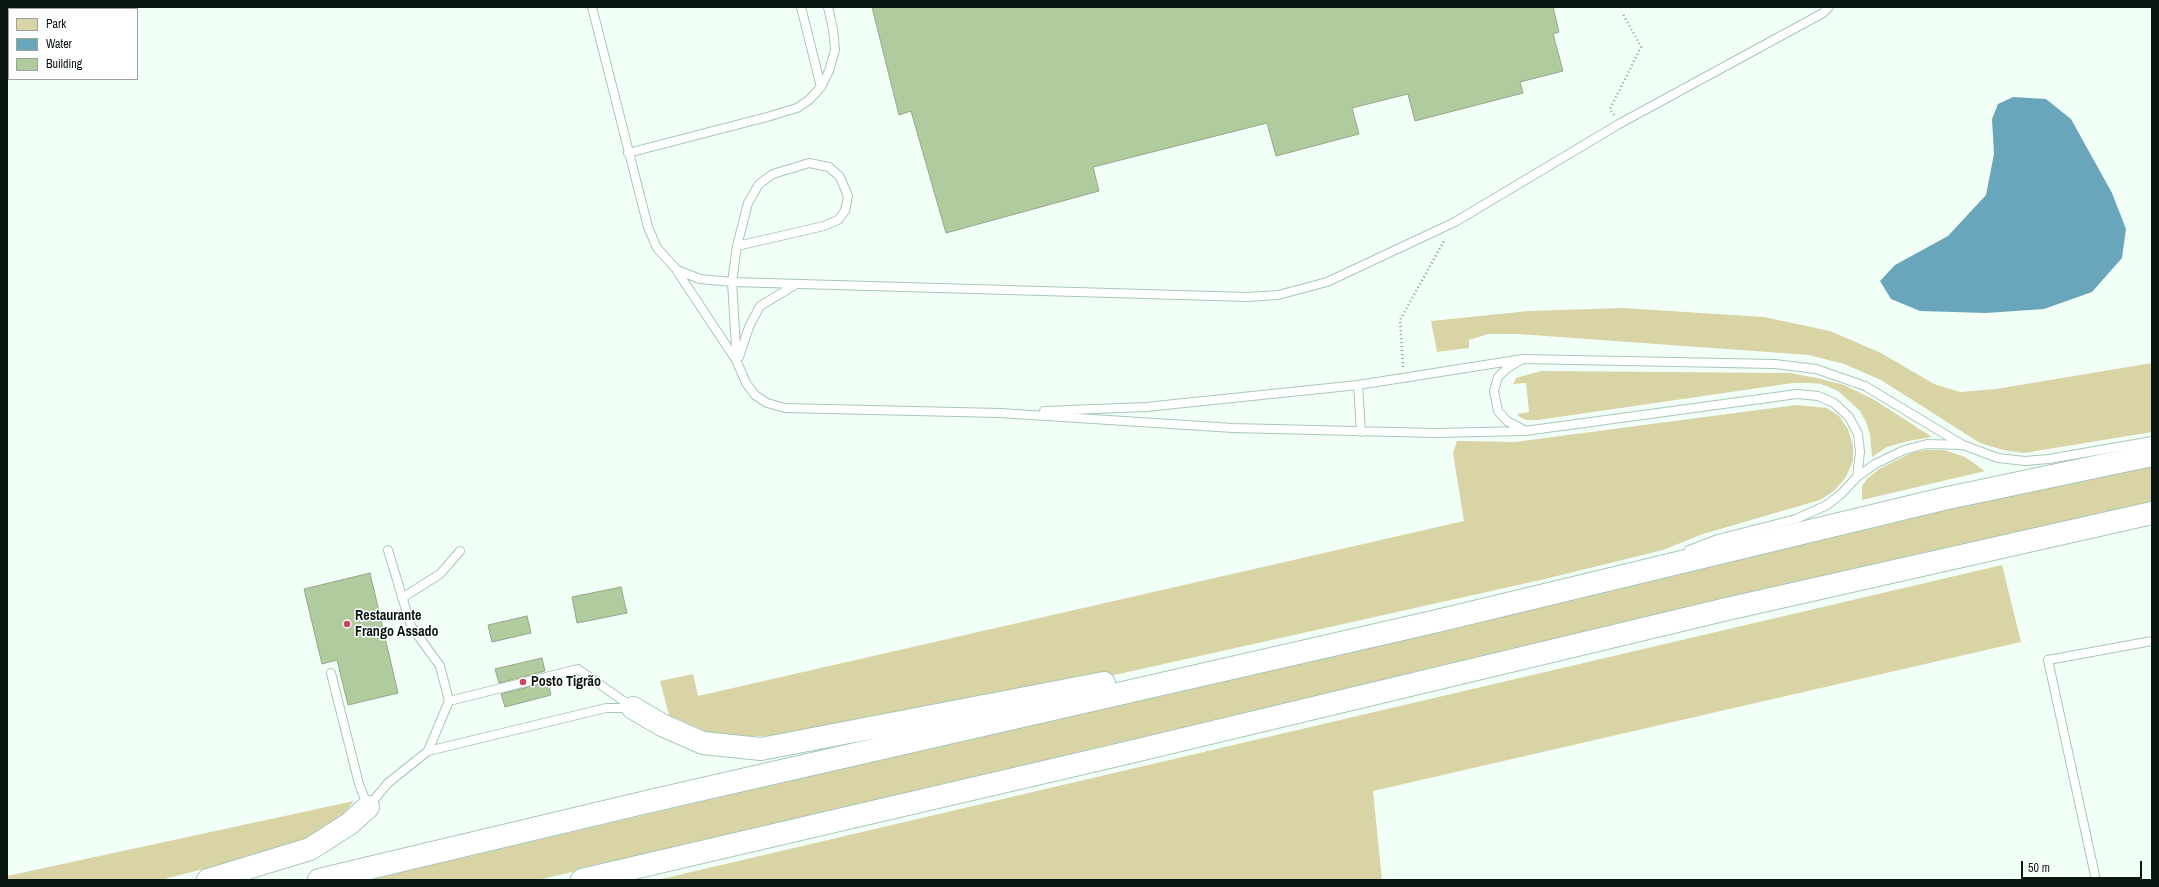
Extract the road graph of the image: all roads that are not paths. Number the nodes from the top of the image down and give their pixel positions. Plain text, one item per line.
1 (592, 7) edge
2 (801, 7) edge
3 (828, 7) edge
4 (1829, 7) edge
5 (821, 87) junction
6 (628, 153) junction
7 (737, 246) junction
8 (677, 270) junction
9 (732, 282) junction
10 (796, 285) junction
11 (1523, 359) junction
12 (737, 362) junction
13 (1358, 385) junction
14 (1000, 413) junction
15 (1525, 431) junction
16 (1361, 432) junction
17 (2152, 441) edge
18 (1963, 446) junction
19 (2152, 455) edge
20 (1857, 477) junction
21 (2152, 513) edge
22 (388, 550) dead end
23 (460, 551) dead end
24 (1617, 577) junction
25 (402, 598) junction
26 (1434, 622) junction
27 (2152, 641) edge
28 (331, 673) dead end
29 (449, 701) junction
30 (633, 708) junction
31 (428, 751) junction
32 (368, 807) junction
33 (208, 880) edge
34 (319, 880) edge
35 (582, 880) edge
36 (2096, 880) edge

1 - 6 lane
2 - 5 lane
3 - 5 lane
4 - 10 lane
5 - 6 lane
6 - 8 lane
7 - 7 lane
7 - 9 lane
8 - 9 lane
8 - 12 lane
9 - 10 lane
9 - 12 lane
10 - 12 lane
11 - 13 lane
11 - 15 lane
11 - 18 lane
12 - 14 lane
13 - 14 lane
13 - 16 lane
14 - 16 lane
15 - 16 lane
15 - 20 lane
17 - 18 lane
18 - 20 lane
19 - 24 highway
20 - 24 lane
21 - 35 highway
22 - 25 lane
23 - 25 lane
24 - 26 highway
25 - 29 lane
26 - 30 highway
26 - 34 highway
27 - 36 lane
28 - 32 lane
29 - 30 lane
29 - 31 lane
30 - 31 lane
31 - 32 lane
32 - 33 highway

